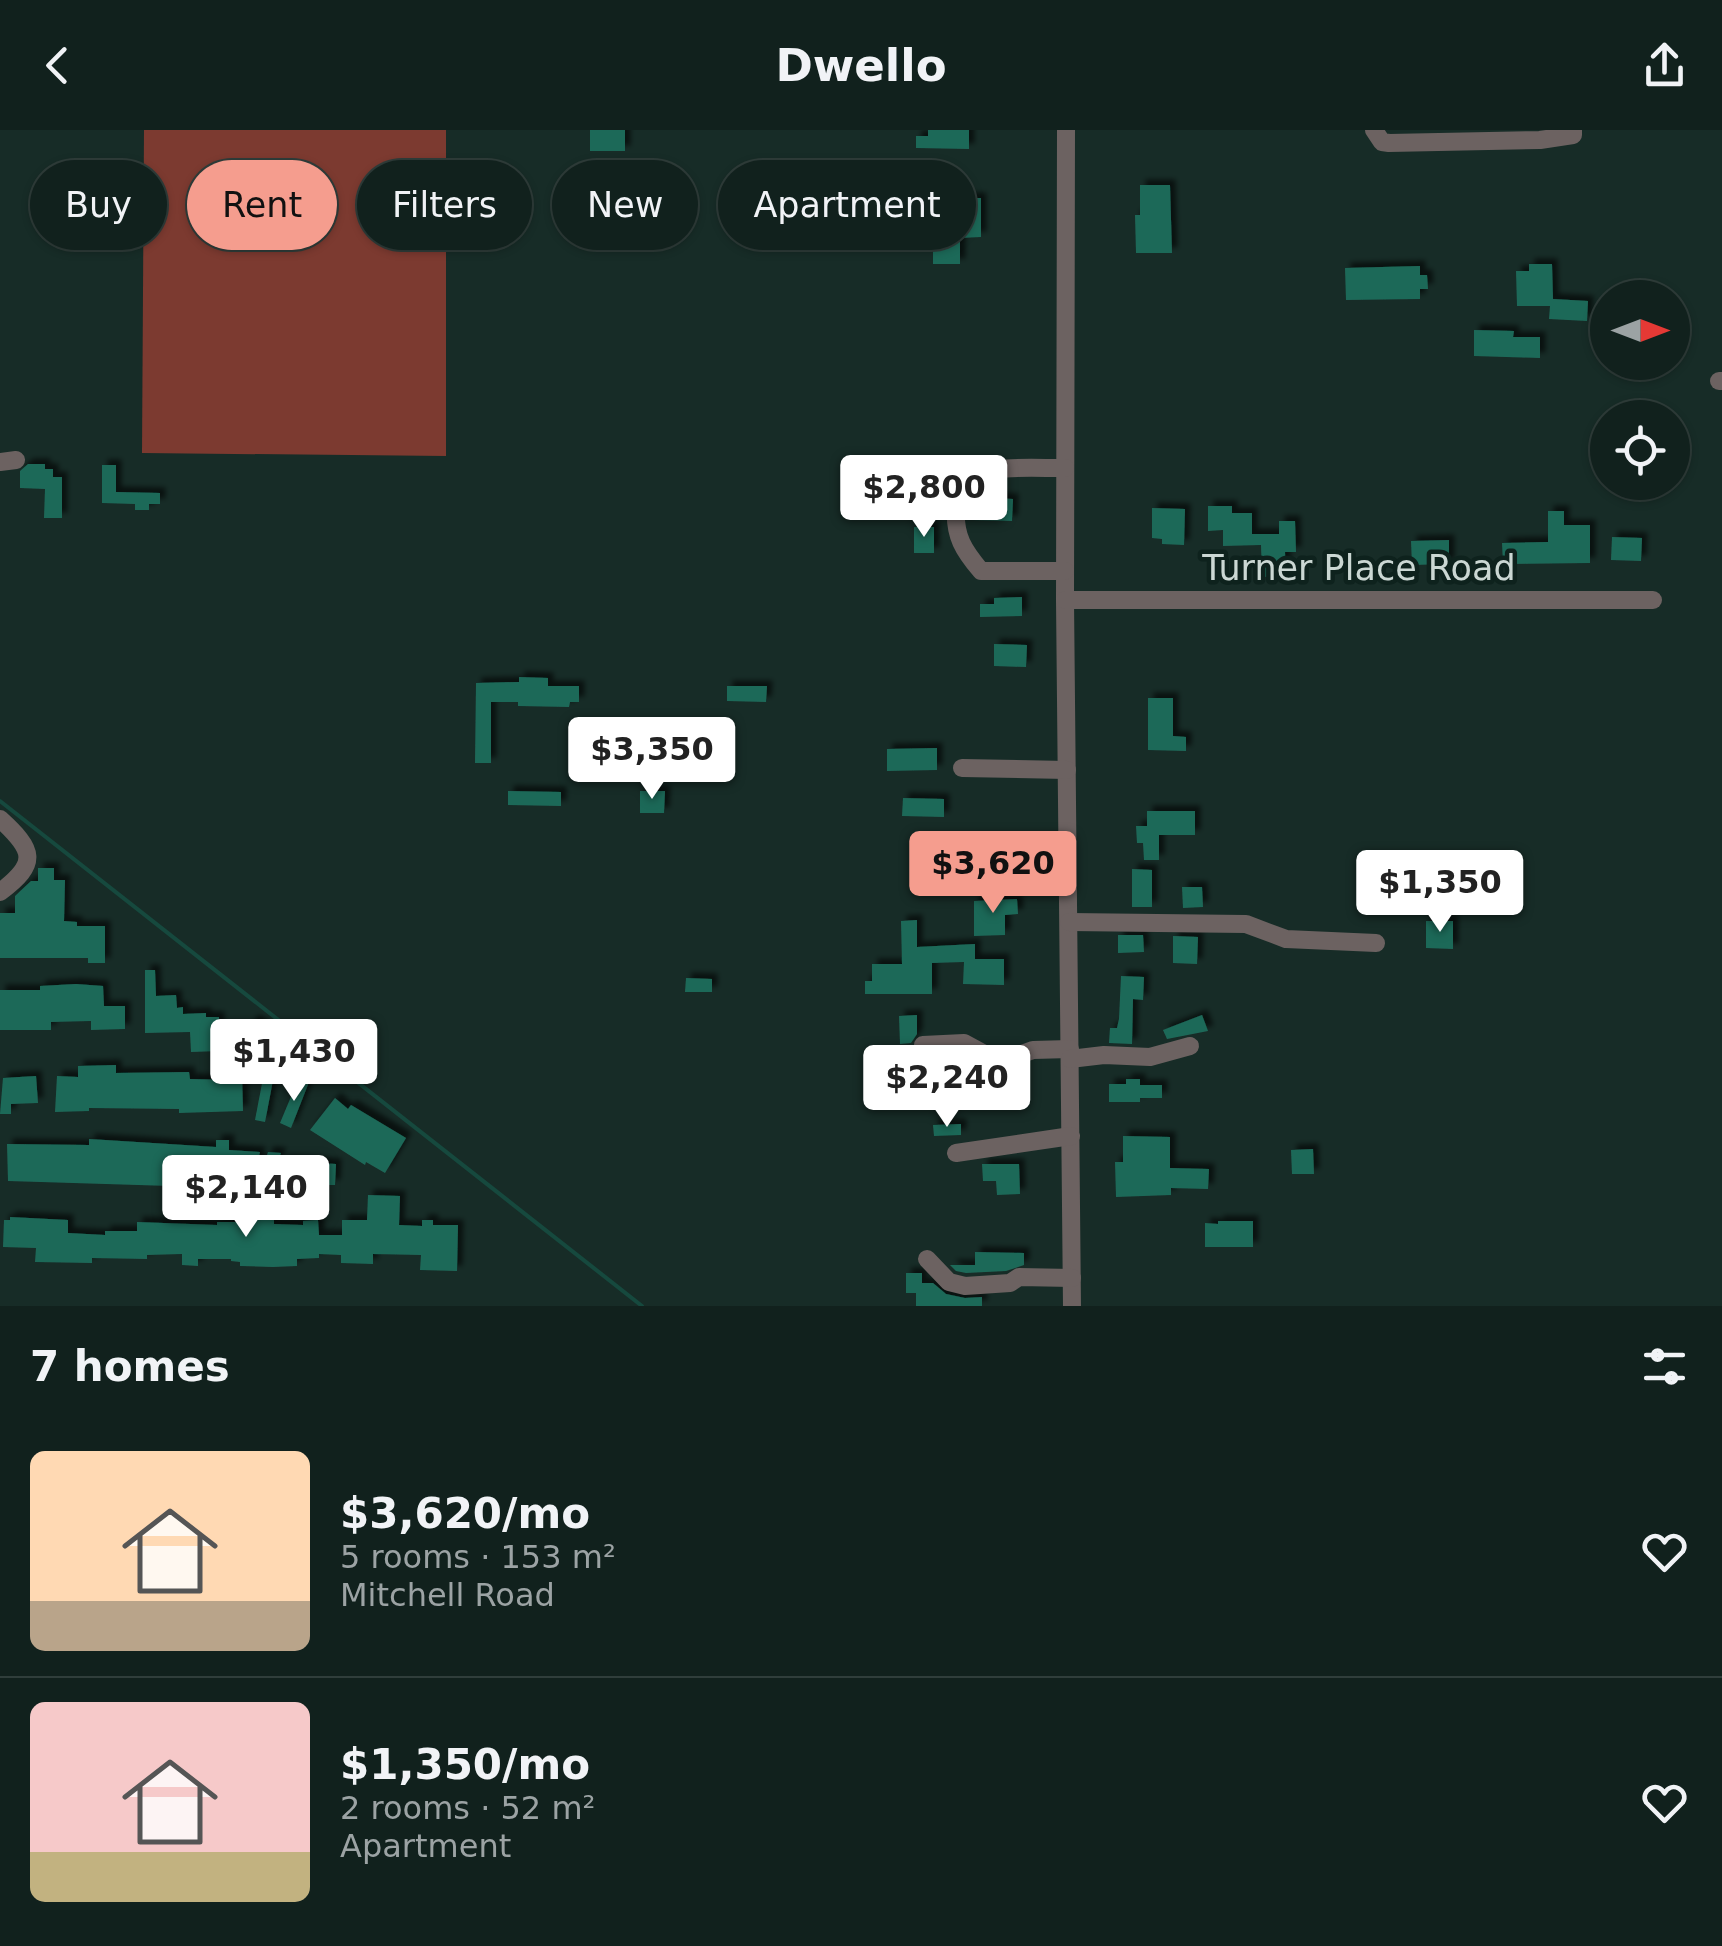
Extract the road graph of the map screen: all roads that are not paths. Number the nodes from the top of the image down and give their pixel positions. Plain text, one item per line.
1 (1066, 130) edge
2 (1374, 130) edge
3 (1572, 130) edge
4 (1495, 135) edge
5 (1065, 468) junction
6 (1065, 571) junction
7 (1065, 600) junction
8 (1653, 600) dead end
9 (962, 768) dead end
10 (1067, 770) junction
11 (0, 819) edge
12 (0, 892) edge
13 (1068, 922) junction
14 (1376, 943) dead end
15 (922, 1046) dead end
16 (1190, 1046) dead end
17 (1070, 1054) junction
18 (999, 1062) junction
19 (907, 1097) dead end
20 (1071, 1136) junction
21 (956, 1153) dead end
22 (928, 1259) dead end
23 (1072, 1278) junction
24 (1072, 1306) edge

1 - 5 street
2 - 4 street
3 - 4 street
5 - 6 street
5 - 6 street
6 - 7 street
7 - 8 street, Turner Place Road
7 - 10 street
9 - 10 street
10 - 13 street
11 - 12 street
13 - 14 street
13 - 17 street
15 - 18 street
16 - 17 street
17 - 18 street
17 - 20 street
18 - 19 street
20 - 21 street
20 - 23 street
22 - 23 street
23 - 24 street

